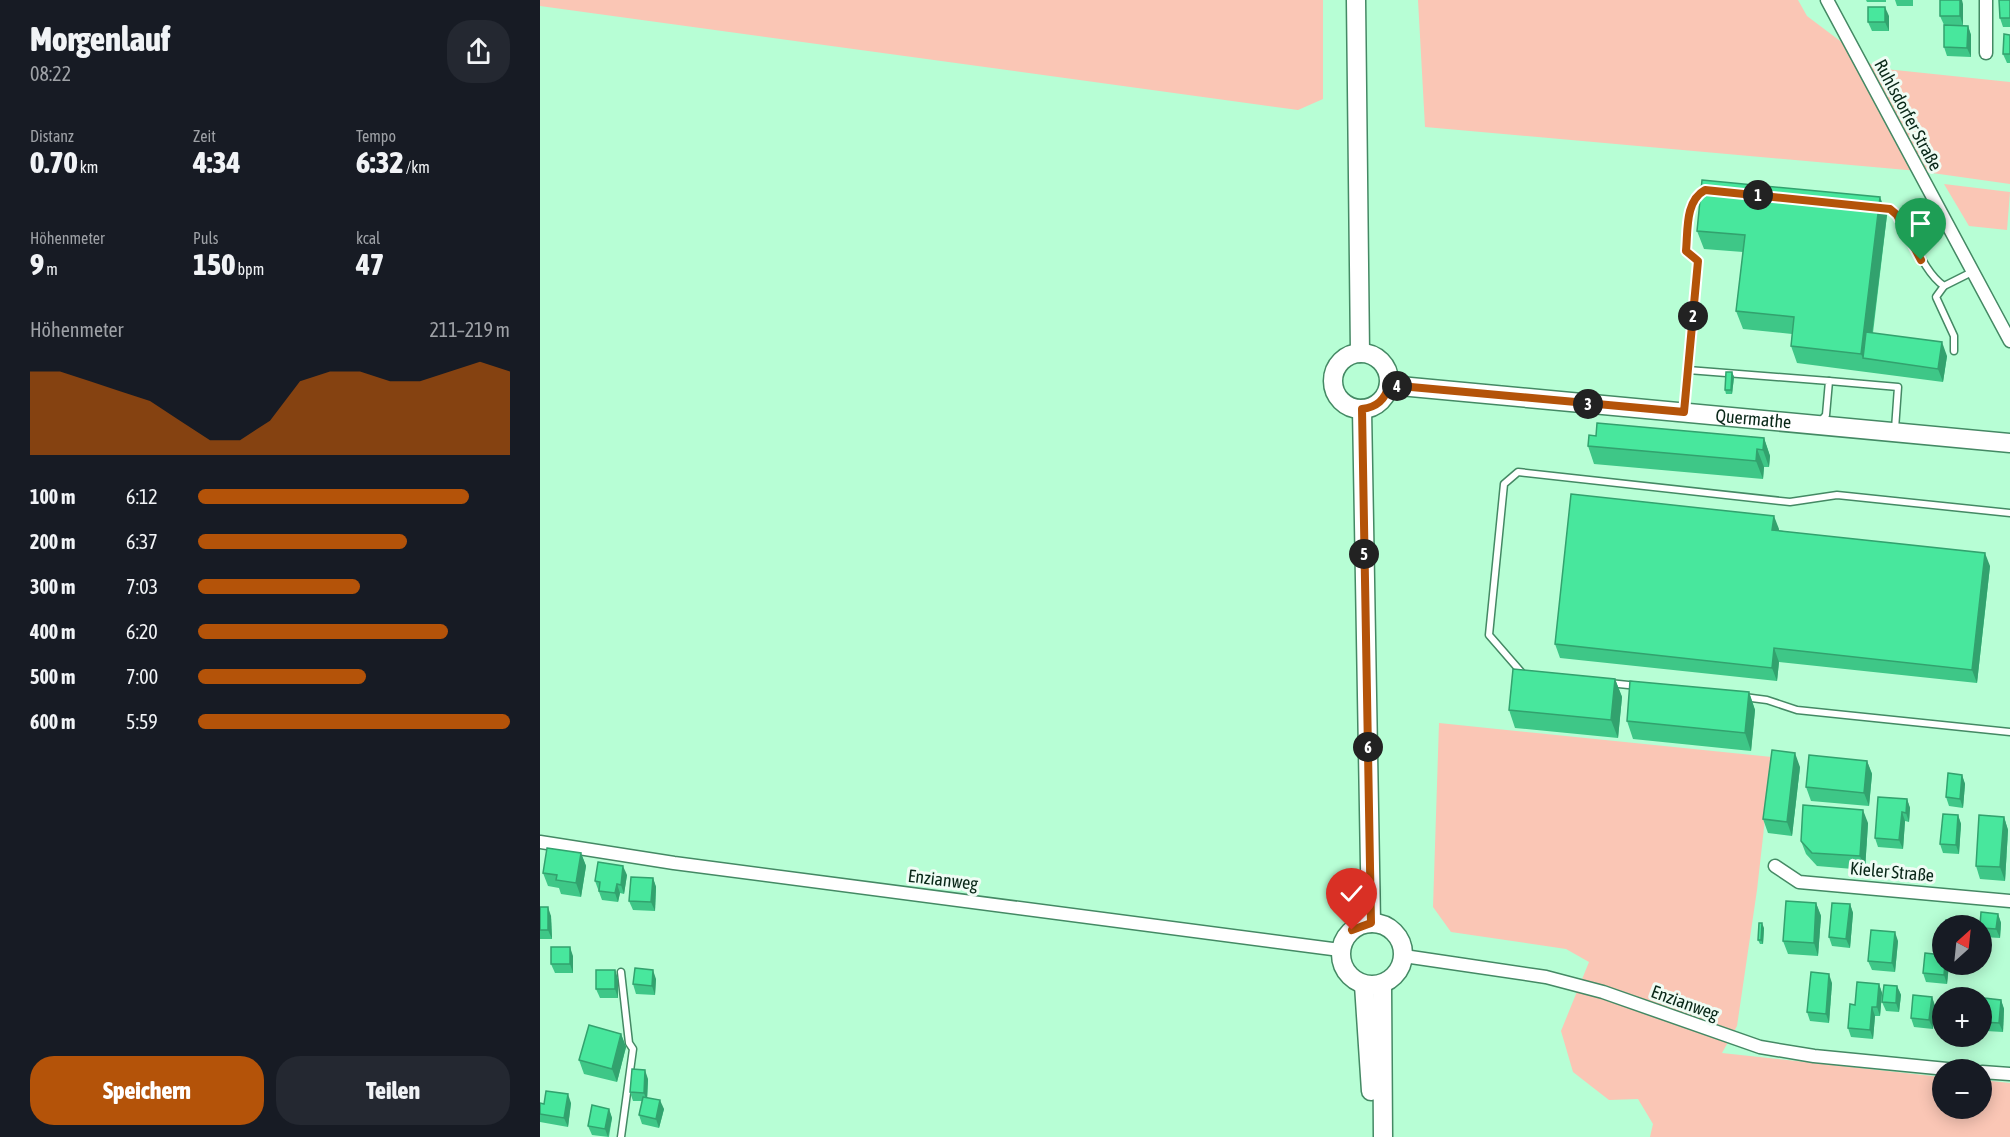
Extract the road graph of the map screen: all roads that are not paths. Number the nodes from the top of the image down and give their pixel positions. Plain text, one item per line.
1 (1356, 0) edge
2 (1827, 0) edge
3 (1986, 0) edge
4 (1986, 53) dead end
5 (1716, 191) edge
6 (1866, 206) edge
7 (1972, 272) junction
8 (1944, 286) junction
9 (2010, 341) edge
10 (1954, 351) dead end
11 (1360, 353) junction
12 (1688, 370) junction
13 (1829, 381) junction
14 (1389, 385) junction
15 (1362, 409) junction
16 (1684, 412) junction
17 (1818, 425) junction
18 (1894, 432) junction
19 (2010, 443) edge
20 (2010, 513) edge
21 (1531, 674) edge
22 (1602, 682) edge
23 (1649, 687) edge
24 (1732, 696) edge
25 (2010, 732) edge
26 (540, 842) edge
27 (1775, 866) dead end
28 (2010, 901) edge
29 (1371, 923) junction
30 (1341, 947) junction
31 (1404, 956) junction
32 (621, 972) dead end
33 (1373, 984) junction
34 (1932, 1068) edge
35 (1992, 1073) edge
36 (2010, 1074) edge
37 (621, 1137) edge
38 (1373, 1137) edge
39 (1383, 1137) edge

1 - 11 main road
2 - 7 street, Ruhlsdorfer Straße
3 - 4 street
5 - 12 lane
6 - 8 lane
7 - 8 lane
7 - 9 street, Ruhlsdorfer Straße
8 - 10 lane
11 - 14 main road
11 - 15 main road
12 - 13 lane
12 - 16 lane
13 - 17 lane
13 - 18 lane
14 - 15 main road
14 - 16 main road, Quermathe
15 - 29 main road
16 - 17 main road, Quermathe
17 - 18 main road, Quermathe
18 - 19 main road, Quermathe
20 - 21 lane
22 - 23 lane
24 - 25 lane
26 - 30 street, Enzianweg
27 - 28 street, Kieler Straße
29 - 30 main road
29 - 31 main road
30 - 33 main road
31 - 33 main road
31 - 34 street, Enzianweg
32 - 37 lane
33 - 38 main road
33 - 39 main road
35 - 36 street

